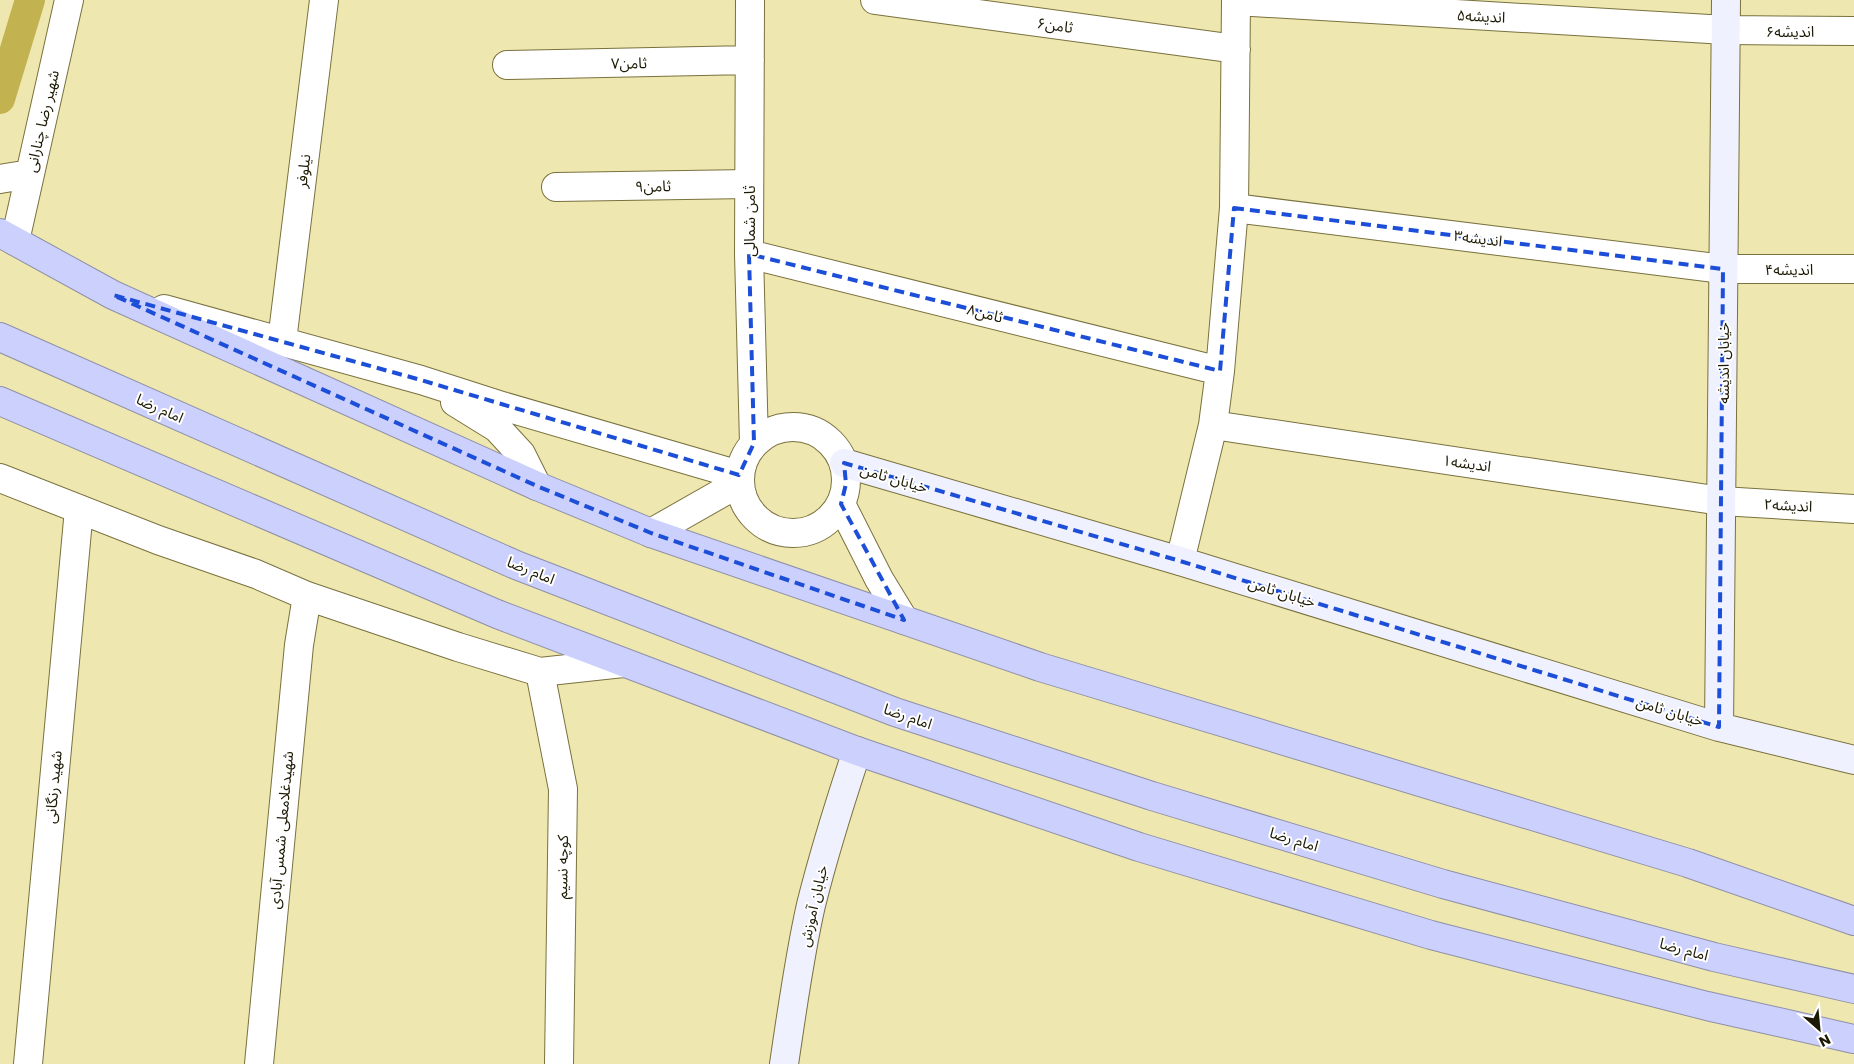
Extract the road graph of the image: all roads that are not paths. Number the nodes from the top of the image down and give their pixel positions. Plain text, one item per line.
1 (69, 0) edge
2 (324, 0) edge
3 (750, 0) edge
4 (875, 0) edge
5 (1236, 0) edge
6 (1726, 0) edge
7 (1726, 30) junction
8 (1854, 31) edge
9 (1236, 49) junction
10 (750, 60) junction
11 (507, 65) dead end
12 (30, 174) junction
13 (0, 179) edge
14 (749, 184) junction
15 (556, 187) dead end
16 (1234, 208) junction
17 (8, 237) edge
18 (749, 254) junction
19 (1723, 269) junction
20 (1854, 269) edge
21 (113, 295) junction
22 (0, 332) edge
23 (0, 337) edge
24 (282, 341) junction
25 (30, 351) junction
26 (1220, 371) junction
27 (421, 380) junction
28 (0, 401) edge
29 (1213, 425) junction
30 (754, 443) junction
31 (844, 463) junction
32 (0, 478) edge
33 (739, 479) junction
34 (537, 486) junction
35 (1721, 501) junction
36 (841, 504) junction
37 (79, 509) junction
38 (1854, 509) edge
39 (651, 533) junction
40 (1180, 561) junction
41 (307, 596) junction
42 (904, 620) junction
43 (623, 663) junction
44 (540, 672) junction
45 (1719, 727) junction
46 (857, 751) junction
47 (1854, 760) edge
48 (1854, 921) edge
49 (1854, 989) edge
50 (1854, 1039) edge
51 (28, 1064) edge
52 (259, 1064) edge
53 (559, 1064) edge
54 (784, 1064) edge

1 - 12 street, شهیر رضا چنارانی
2 - 24 street, نیلوفر
3 - 10 street, ثامن شمالی
4 - 9 street, ثامن۶
5 - 7 street, اندیشه۵
5 - 9 street
6 - 7 main road, خیابان اندیشه
7 - 8 street, اندیشه۶
7 - 19 main road, خیابان اندیشه
9 - 16 street
10 - 11 street, ثامن۷
10 - 14 street, ثامن شمالی
12 - 13 street
12 - 17 street, شهیر رضا چنارانی
14 - 15 street, ثامن۹
14 - 18 street, ثامن شمالی
16 - 19 street, اندیشه۳
16 - 26 street
17 - 21 highway
18 - 26 street, ثامن۸
18 - 30 street, ثامن شمالی
19 - 20 street, اندیشه۴
19 - 35 main road, خیابان اندیشه
21 - 24 street
21 - 34 highway
22 - 25 highway
23 - 25 highway, امام رضا
24 - 27 street
25 - 49 highway, امام رضا
26 - 29 street
27 - 33 street
27 - 34 street
28 - 43 highway
29 - 35 street, اندیشه۱
29 - 40 street
30 - 31 street
30 - 33 street
31 - 36 street
31 - 40 main road, خیابان ثامن
32 - 37 street
33 - 36 street
33 - 39 street
34 - 39 highway
35 - 38 street, اندیشه۲
35 - 45 main road, خیابان اندیشه
36 - 42 street
37 - 41 street
37 - 51 street, شهید رنگانی
39 - 42 highway
40 - 45 main road, خیابان ثامن
41 - 44 street
41 - 52 street, شهیدغلامعلی شمس آبادی
42 - 48 highway
43 - 44 street
43 - 46 highway
44 - 53 street, کوچه نسیم
45 - 47 main road, خیابان ثامن
46 - 50 highway
46 - 54 main road, خیابان آموزش

